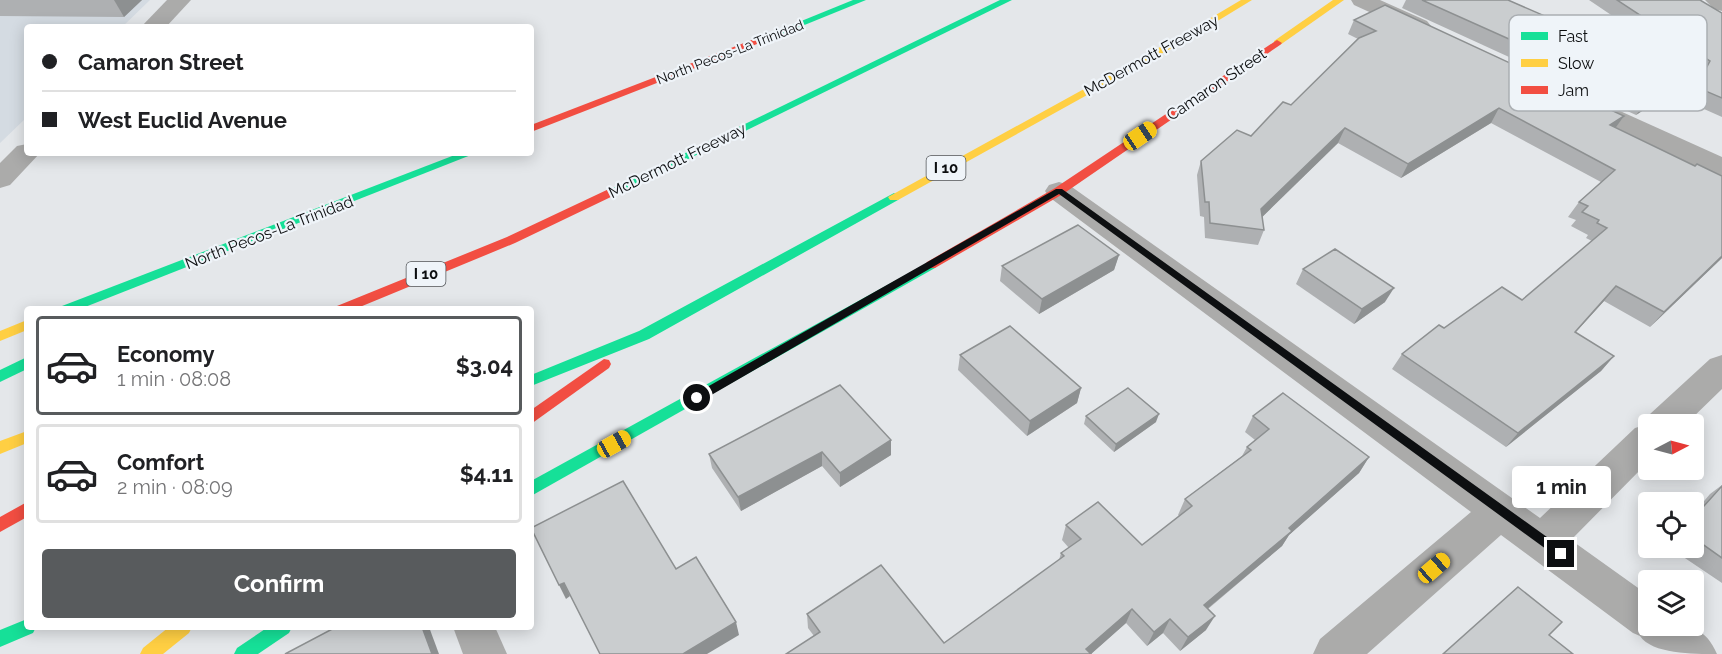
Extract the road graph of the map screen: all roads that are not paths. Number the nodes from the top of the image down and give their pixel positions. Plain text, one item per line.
1 (180, 0) edge
2 (861, 0) edge
3 (1007, 0) edge
4 (1247, 0) edge
5 (1339, 0) edge
6 (1362, 0) edge
7 (1716, 0) edge
8 (1722, 4) edge
9 (156, 24) edge
10 (1442, 37) edge
11 (1600, 111) edge
12 (534, 128) edge
13 (24, 155) edge
14 (462, 156) edge
15 (1722, 168) edge
16 (0, 179) edge
17 (1059, 191) junction
18 (332, 208) junction
19 (511, 240) junction
20 (185, 278) dead end
21 (407, 297) dead end
22 (76, 306) edge
23 (349, 306) edge
24 (24, 326) edge
25 (644, 334) junction
26 (0, 336) edge
27 (24, 364) edge
28 (1722, 368) edge
29 (0, 377) edge
30 (534, 380) edge
31 (1674, 414) edge
32 (534, 416) edge
33 (24, 438) edge
34 (0, 448) edge
35 (1638, 449) edge
36 (534, 487) edge
37 (24, 511) edge
38 (1500, 511) junction
39 (0, 525) edge
40 (1543, 541) junction
41 (1638, 612) edge
42 (24, 628) edge
43 (179, 630) edge
44 (279, 630) edge
45 (475, 630) edge
46 (1671, 636) edge
47 (0, 639) edge
48 (149, 654) edge
49 (243, 654) edge
50 (485, 654) edge
51 (1335, 654) edge
52 (1695, 654) edge

1 - 9 street
2 - 12 main road, North Pecos-La Trinidad
3 - 19 main road, McDermott Freeway / I 10
4 - 25 main road, McDermott Freeway / I 10
5 - 17 main road, Camaron Street
6 - 10 street
7 - 8 street
11 - 15 street
13 - 16 street
14 - 18 main road, North Pecos-La Trinidad
17 - 36 main road, Camaron Street
17 - 38 street
18 - 20 main road
18 - 22 main road, North Pecos-La Trinidad
19 - 21 main road
19 - 23 main road, McDermott Freeway / I 10
24 - 26 main road
25 - 30 main road, I 10
25 - 32 main road
27 - 29 main road
28 - 31 street
33 - 34 main road
35 - 40 street
37 - 39 main road
38 - 40 street
38 - 51 street
40 - 41 street
42 - 47 main road
43 - 48 main road
44 - 49 main road
45 - 50 street
46 - 52 street

